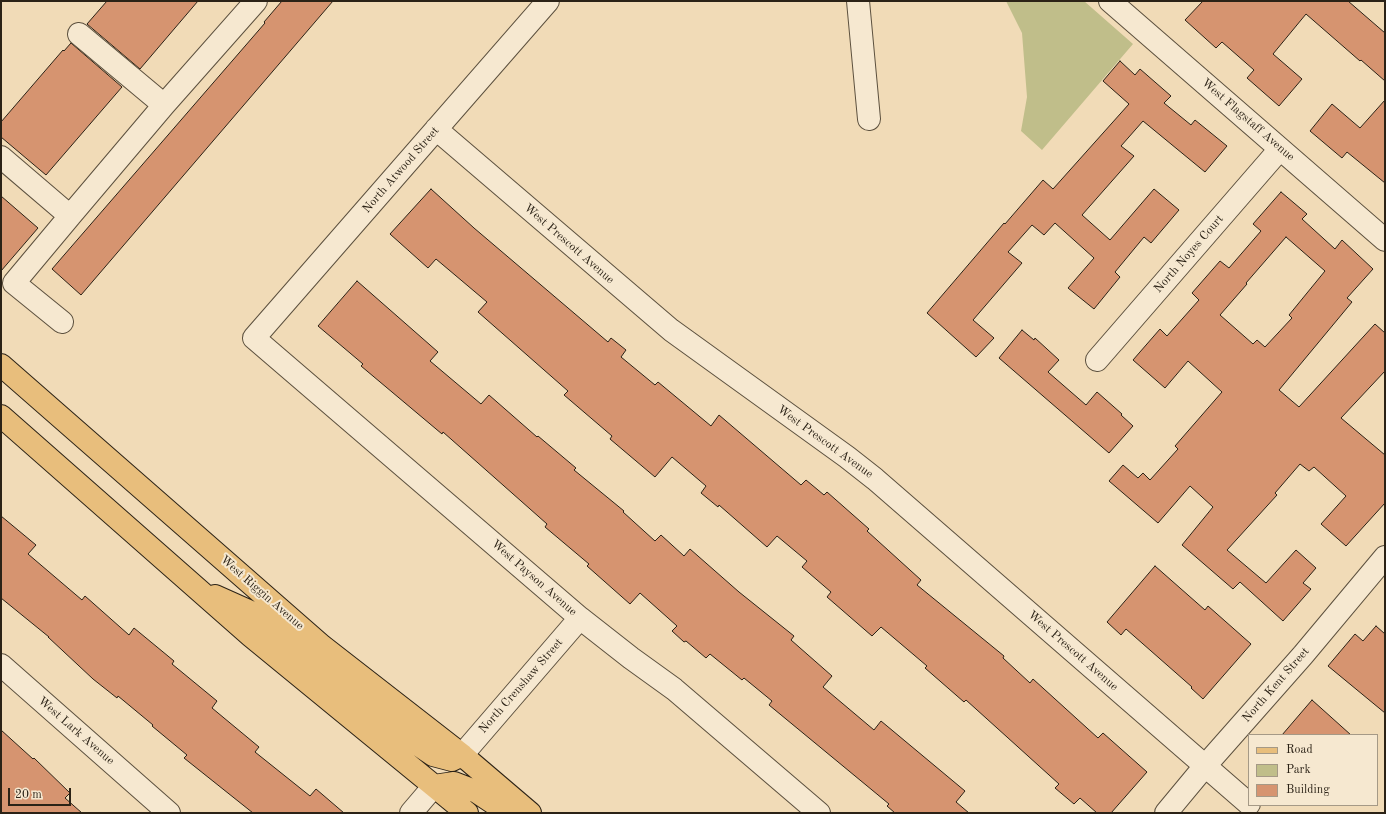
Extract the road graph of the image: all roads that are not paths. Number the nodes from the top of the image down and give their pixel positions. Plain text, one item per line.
1 (548, 1) edge
2 (858, 1) edge
3 (1110, 1) edge
4 (250, 3) edge
5 (79, 34) dead end
6 (164, 106) junction
7 (869, 119) dead end
8 (436, 129) junction
9 (1280, 149) junction
10 (1, 157) edge
11 (70, 216) junction
12 (1385, 240) edge
13 (62, 322) dead end
14 (254, 338) joint
15 (1097, 360) dead end
16 (1, 365) edge
17 (1, 416) edge
18 (1385, 557) edge
19 (196, 588) junction
20 (580, 618) junction
21 (1, 665) edge
22 (462, 754) junction
23 (1205, 766) junction
24 (434, 786) junction
25 (1248, 803) edge
26 (1251, 806) edge
27 (169, 813) edge
28 (411, 813) edge
29 (467, 813) edge
30 (506, 813) edge
31 (530, 813) edge
32 (819, 813) edge
33 (1166, 813) edge
34 (1259, 813) edge

1 - 8 street, North Atwood Street
2 - 7 street
3 - 9 street, West Flagstaff Avenue
4 - 6 street
5 - 6 street
6 - 11 street
8 - 14 street, North Atwood Street
8 - 23 street, West Prescott Avenue
9 - 12 street, West Flagstaff Avenue
9 - 15 street, North Noyes Court
10 - 11 street
11 - 13 street
14 - 20 street, West Payson Avenue
16 - 22 main road, West Riggin Avenue
17 - 19 main road
18 - 23 street, North Kent Street
19 - 22 main road
19 - 24 main road
20 - 22 street, North Crenshaw Street
20 - 32 street, West Payson Avenue
21 - 27 street, West Lark Avenue
22 - 31 main road, West Riggin Avenue
23 - 25 street, West Prescott Avenue
23 - 33 street, North Kent Street
24 - 28 street
24 - 29 main road
24 - 30 main road
26 - 34 street, West Prescott Avenue

